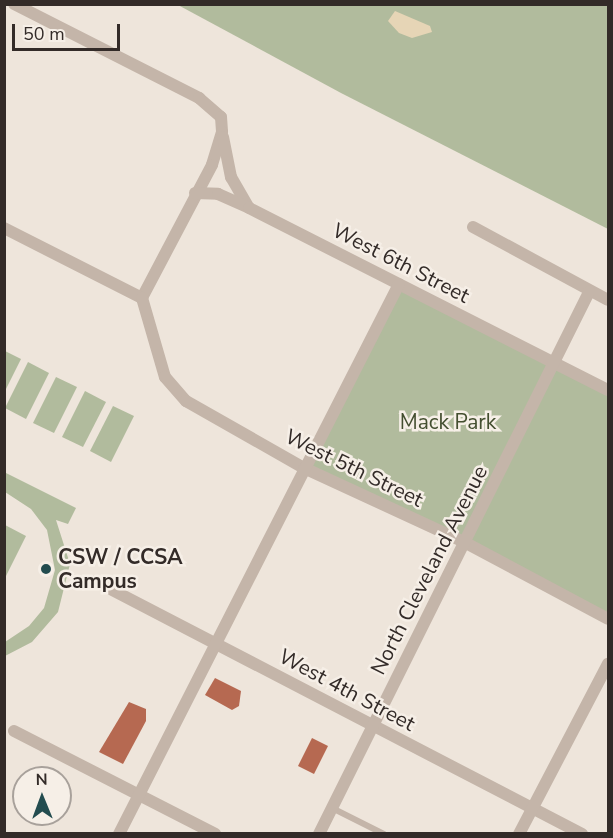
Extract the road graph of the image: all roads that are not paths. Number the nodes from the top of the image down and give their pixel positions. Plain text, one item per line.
1 (14, 4) edge
2 (222, 132) junction
3 (195, 193) junction
4 (249, 208) junction
5 (472, 227) dead end
6 (4, 228) edge
7 (399, 284) junction
8 (590, 292) junction
9 (142, 298) junction
10 (609, 300) edge
11 (554, 362) junction
12 (609, 390) edge
13 (304, 468) junction
14 (464, 542) junction
15 (95, 581) dead end
16 (609, 619) edge
17 (215, 643) junction
18 (609, 664) edge
19 (372, 726) junction
20 (14, 731) dead end
21 (139, 795) junction
22 (332, 808) junction
23 (532, 808) junction
24 (119, 834) edge
25 (215, 834) edge
26 (319, 834) edge
27 (384, 834) edge
28 (519, 834) edge
29 (582, 834) edge

1 - 2 street
2 - 3 street
2 - 4 street
3 - 4 street, West 6th Street
3 - 9 street
4 - 7 street, West 6th Street
5 - 8 street
6 - 9 street
7 - 11 street, West 6th Street
7 - 13 street
8 - 10 street
8 - 11 street, North Cleveland Avenue
9 - 13 street, West 5th Street
11 - 12 street, West 6th Street
11 - 14 street, North Cleveland Avenue
13 - 14 street, West 5th Street
13 - 17 street
14 - 16 street, West 5th Street
14 - 19 street, North Cleveland Avenue
15 - 17 street, West 4th Street
17 - 19 street, West 4th Street
17 - 21 street
18 - 23 street
19 - 22 street, North Cleveland Avenue
19 - 23 street, West 4th Street
20 - 21 street
21 - 24 street
21 - 25 street
22 - 26 street, North Cleveland Avenue
22 - 27 lane
23 - 28 street
23 - 29 street, West 4th Street

